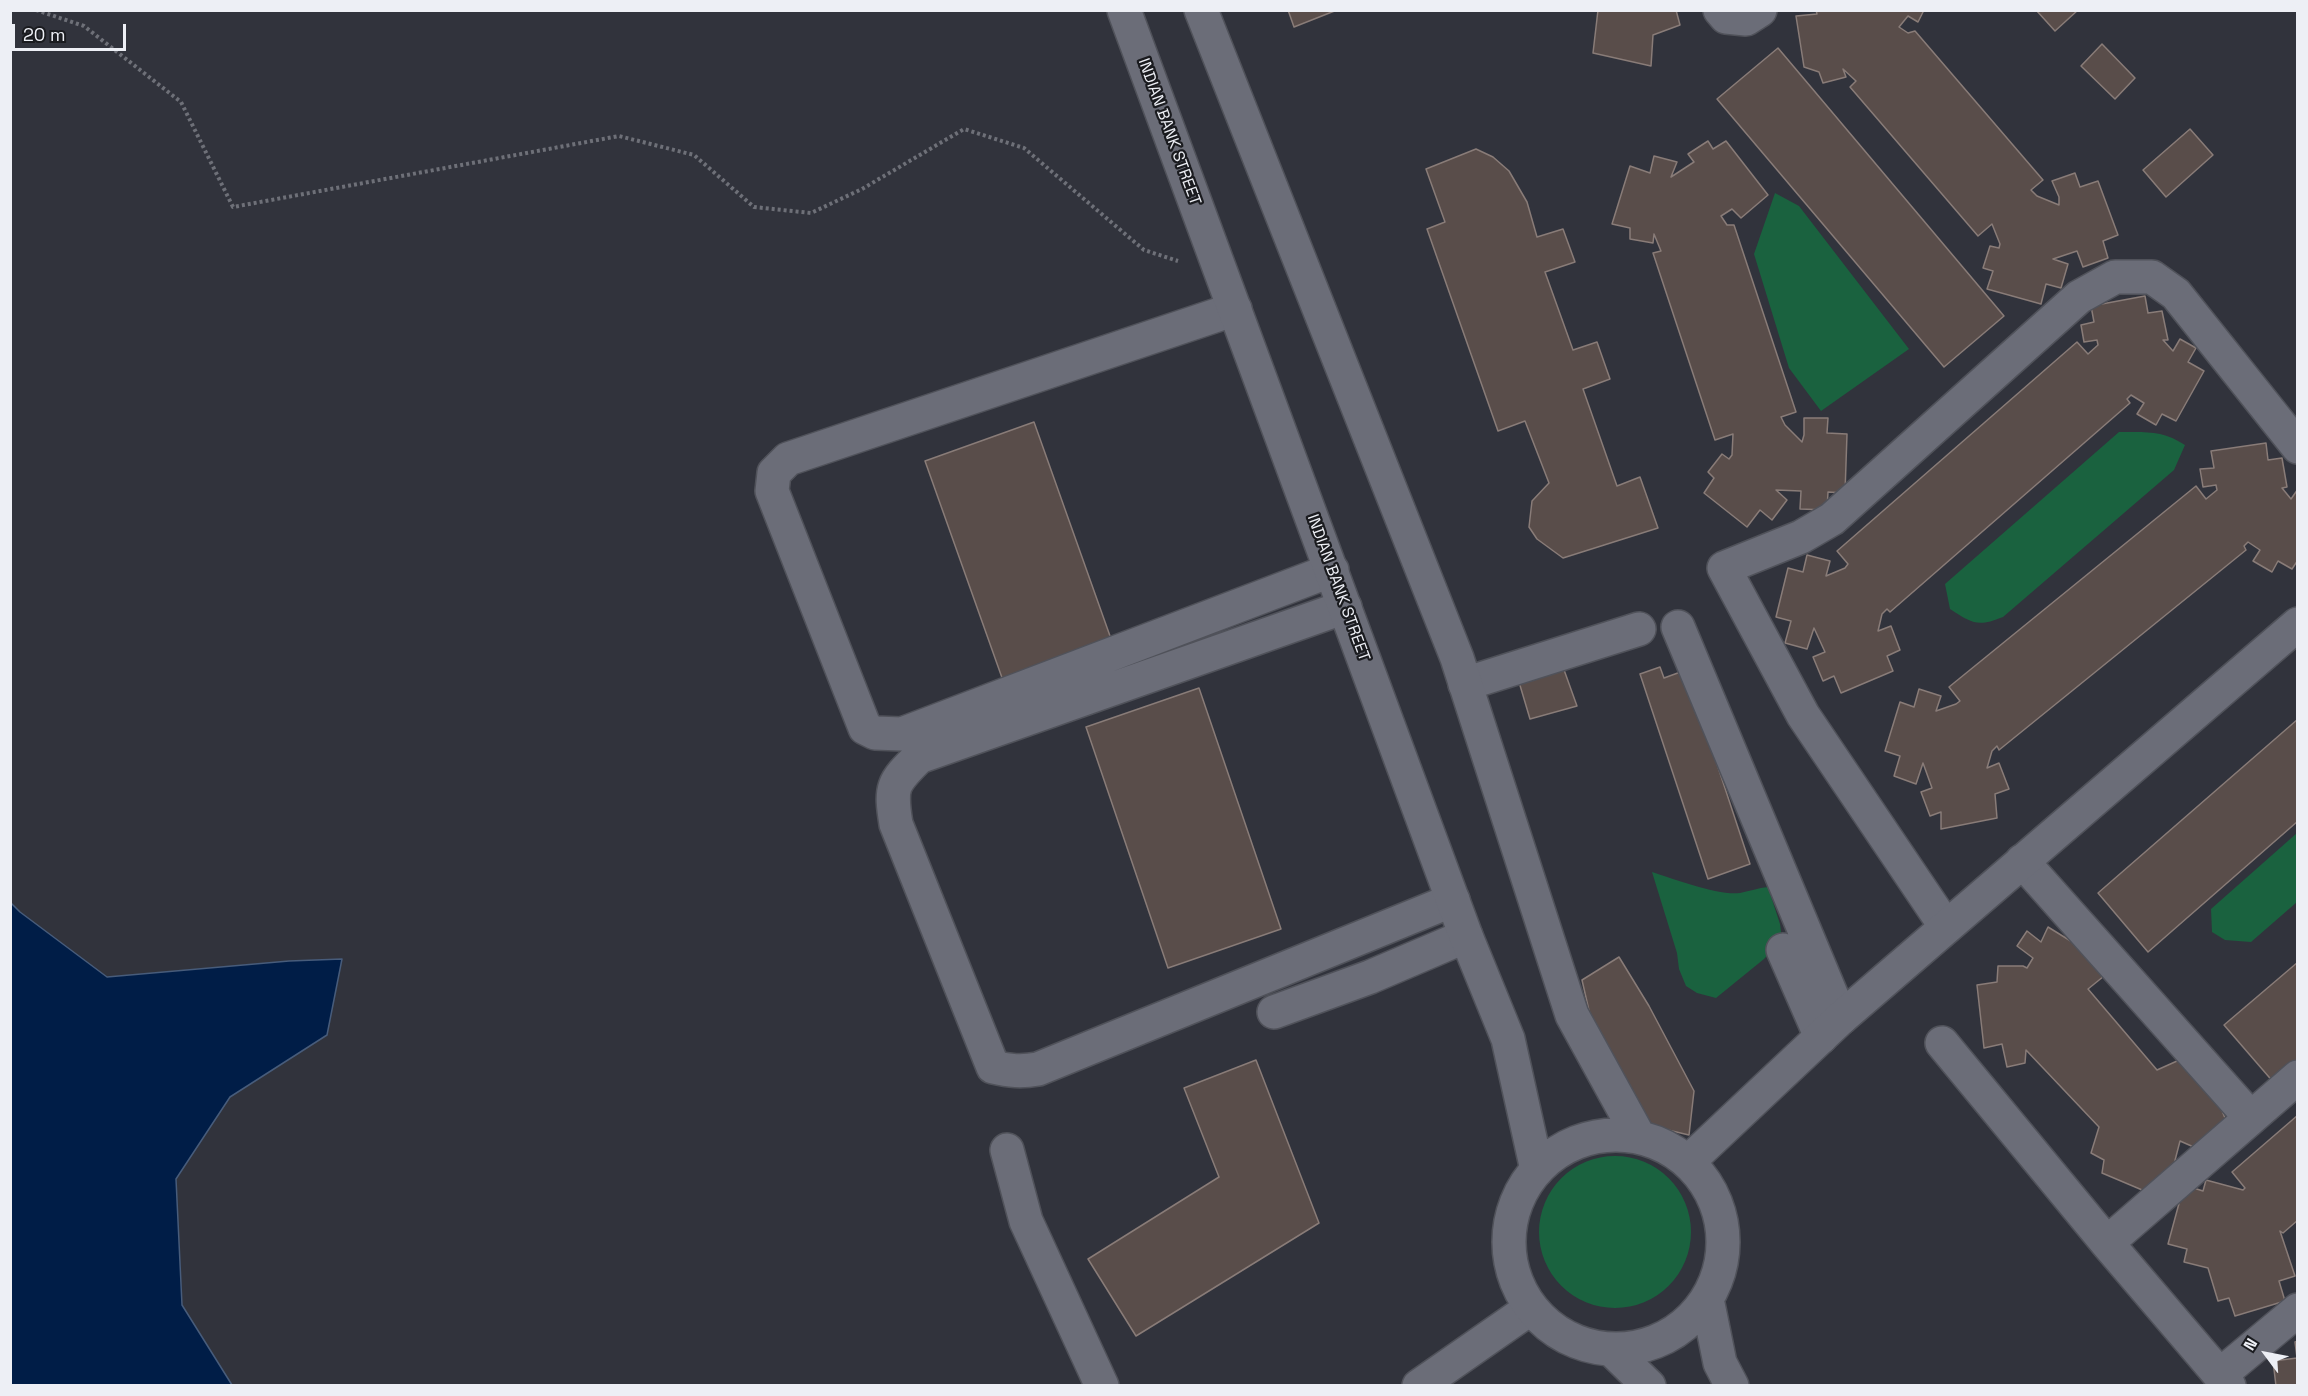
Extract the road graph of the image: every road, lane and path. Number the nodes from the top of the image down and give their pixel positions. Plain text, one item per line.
1 (36, 10) edge
2 (1124, 10) edge
3 (1201, 10) edge
4 (1720, 10) edge
5 (1760, 10) edge
6 (1223, 276) junction
7 (1235, 309) junction
8 (2298, 447) edge
9 (1332, 570) junction
10 (1345, 607) junction
11 (2298, 624) edge
12 (1678, 627) dead end
13 (1639, 629) dead end
14 (1465, 684) junction
15 (2022, 861) junction
16 (1453, 900) junction
17 (1946, 927) junction
18 (1466, 936) junction
19 (1783, 950) dead end
20 (1274, 1012) dead end
21 (1831, 1027) junction
22 (1942, 1043) dead end
23 (2298, 1077) edge
24 (2251, 1118) junction
25 (1639, 1137) junction
26 (1007, 1150) dead end
27 (1688, 1162) junction
28 (1537, 1170) junction
29 (2107, 1244) junction
30 (1707, 1299) junction
31 (1531, 1308) junction
32 (2298, 1310) edge
33 (1612, 1350) junction
34 (2225, 1380) edge
35 (1102, 1386) edge
36 (1419, 1386) edge
37 (1648, 1386) edge
38 (1732, 1386) edge

1 - 6 path
2 - 6 street, INDIAN BANK STREET
3 - 14 street
4 - 5 street
6 - 7 street, INDIAN BANK STREET
7 - 9 street, INDIAN BANK STREET
7 - 9 street
8 - 17 street
9 - 10 street, INDIAN BANK STREET
10 - 16 street, INDIAN BANK STREET
10 - 16 street
11 - 15 street
12 - 21 street
13 - 14 street
14 - 25 street
15 - 17 street
15 - 24 street
16 - 18 street, INDIAN BANK STREET
17 - 21 street
18 - 20 street
18 - 28 street, INDIAN BANK STREET
19 - 21 street
21 - 27 street
22 - 29 street
23 - 24 street
24 - 29 street
25 - 27 street
25 - 28 street
26 - 35 street
27 - 30 street
28 - 31 street
29 - 34 street
30 - 33 street
30 - 38 street
31 - 33 street
31 - 36 street
32 - 34 street
33 - 37 street

